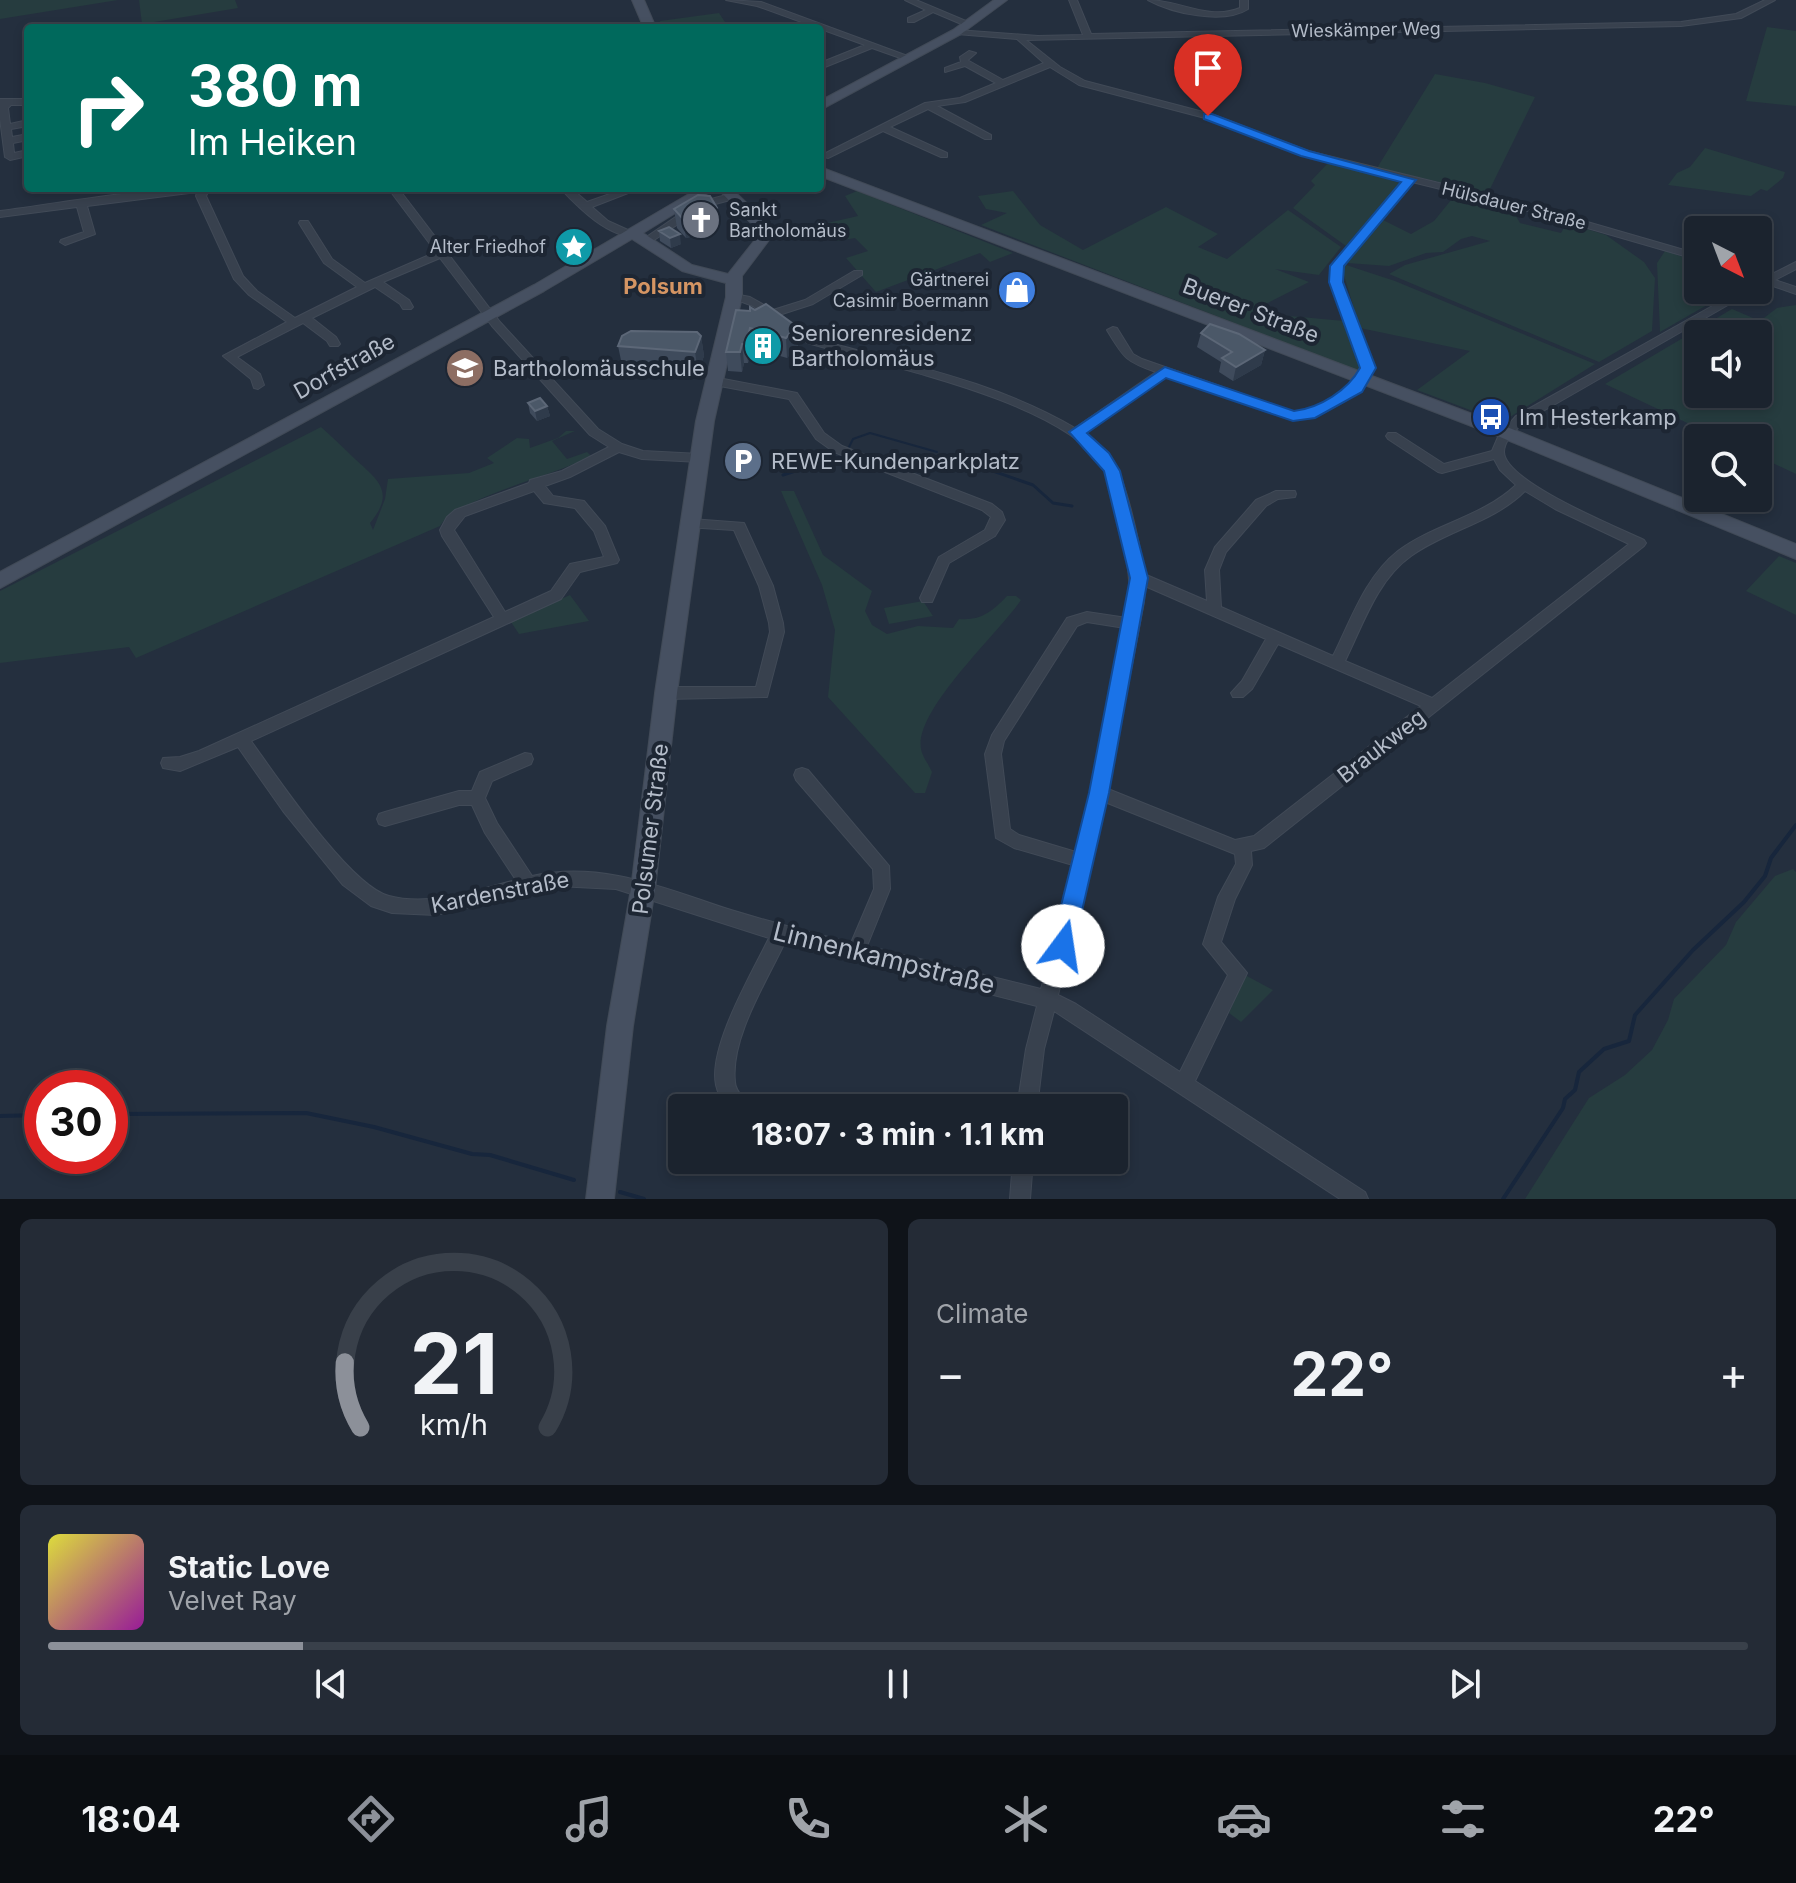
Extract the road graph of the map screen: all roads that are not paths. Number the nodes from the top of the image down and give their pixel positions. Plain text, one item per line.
1 (638, 0) edge
2 (730, 0) edge
3 (909, 0) edge
4 (1001, 0) edge
5 (1073, 0) edge
6 (1152, 0) edge
7 (1244, 0) edge
8 (1771, 0) edge
9 (1163, 1) edge
10 (933, 9) junction
11 (911, 20) dead end
12 (648, 24) edge
13 (814, 24) edge
14 (969, 24) junction
15 (824, 28) edge
16 (957, 32) junction
17 (1021, 37) junction
18 (1088, 37) junction
19 (872, 45) junction
20 (972, 53) dead end
21 (909, 58) junction
22 (966, 63) junction
23 (824, 64) edge
24 (1050, 64) junction
25 (948, 70) dead end
26 (1002, 83) junction
27 (4, 102) edge
28 (824, 104) edge
29 (928, 105) junction
30 (24, 124) edge
31 (6, 127) junction
32 (881, 127) junction
33 (988, 137) dead end
34 (24, 138) edge
35 (8, 141) junction
36 (24, 154) edge
37 (944, 155) dead end
38 (824, 163) edge
39 (824, 165) edge
40 (1409, 180) junction
41 (169, 192) edge
42 (202, 192) edge
43 (396, 192) edge
44 (569, 192) edge
45 (625, 192) edge
46 (703, 192) edge
47 (727, 193) edge
48 (81, 202) junction
49 (585, 206) junction
50 (0, 214) edge
51 (304, 223) dead end
52 (640, 237) junction
53 (65, 242) dead end
54 (443, 253) junction
55 (1684, 253) edge
56 (1796, 265) edge
57 (858, 273) dead end
58 (1772, 276) edge
59 (1772, 284) edge
60 (370, 285) junction
61 (734, 289) junction
62 (1796, 291) edge
63 (1724, 304) edge
64 (407, 307) dead end
65 (491, 313) junction
66 (771, 314) junction
67 (299, 321) junction
68 (1113, 330) dead end
69 (334, 344) dead end
70 (1165, 372) junction
71 (1363, 379) junction
72 (713, 381) junction
73 (258, 385) dead end
74 (1077, 432) junction
75 (1506, 433) junction
76 (1392, 436) dead end
77 (618, 447) junction
78 (1498, 454) junction
79 (700, 458) junction
80 (535, 483) junction
81 (1522, 486) junction
82 (1290, 494) dead end
83 (691, 524) junction
84 (1796, 552) edge
85 (1139, 578) junction
86 (0, 581) edge
87 (927, 598) dead end
88 (1214, 610) junction
89 (503, 620) junction
90 (1132, 624) junction
91 (1275, 636) junction
92 (1337, 663) junction
93 (666, 693) junction
94 (1238, 693) dead end
95 (1433, 705) junction
96 (241, 739) junction
97 (525, 759) dead end
98 (169, 763) dead end
99 (802, 775) dead end
100 (1099, 793) junction
101 (477, 798) junction
102 (385, 819) dead end
103 (1243, 848) junction
104 (1083, 861) junction
105 (527, 883) junction
106 (643, 889) junction
107 (780, 933) junction
108 (857, 950) junction
109 (1049, 1000) junction
110 (1184, 1085) junction
111 (731, 1094) edge
112 (1029, 1094) edge
113 (1022, 1174) edge
114 (600, 1199) edge
115 (1020, 1199) edge
116 (1358, 1199) edge

1 - 12 main road
2 - 13 street
3 - 10 street
4 - 14 main road
5 - 18 street
6 - 9 street
7 - 9 street
8 - 18 street, Wieskämper Weg
10 - 11 street
10 - 14 street
14 - 16 main road
15 - 19 street
16 - 17 street, Wieskämper Weg
16 - 21 main road
17 - 18 street, Wieskämper Weg
17 - 24 street, Hülsdauer Straße
19 - 21 street
19 - 23 street
20 - 22 street
21 - 28 main road
22 - 25 street
22 - 26 street
24 - 26 street
24 - 40 street, Hülsdauer Straße
26 - 29 street
27 - 31 street
29 - 32 street
29 - 33 street
30 - 31 street
31 - 35 street
32 - 37 street
32 - 38 street
34 - 35 street
35 - 36 street
39 - 71 main road, Buerer Straße
40 - 55 street, Hülsdauer Straße
40 - 71 street
41 - 48 street
42 - 67 street
43 - 54 street
44 - 49 street
45 - 49 street
46 - 52 main road, Dorfstraße
47 - 52 street
47 - 61 main road
48 - 50 street
48 - 53 street
49 - 52 street
51 - 60 street
52 - 61 main road
52 - 65 main road, Dorfstraße
54 - 60 street
54 - 65 street
56 - 58 street
57 - 66 street
59 - 62 street
60 - 64 street
60 - 67 street
61 - 66 street
61 - 72 main road, Polsumer Straße
63 - 75 street
65 - 77 street
65 - 86 main road, Dorfstraße
66 - 74 street
67 - 69 street
67 - 73 street
68 - 70 street
70 - 71 street
70 - 74 street
71 - 75 main road, Buerer Straße
72 - 79 main road, Polsumer Straße
72 - 87 street
74 - 85 street
75 - 78 street
75 - 84 main road, Buerer Straße
76 - 78 street
77 - 79 street
77 - 80 street
78 - 81 street
79 - 83 main road, Polsumer Straße
80 - 89 street
80 - 89 street
81 - 92 street
81 - 95 street, Braukweg
82 - 88 street
83 - 93 main road, Polsumer Straße
83 - 93 street
85 - 88 street
85 - 90 street
88 - 91 street
89 - 96 street
90 - 100 street
90 - 104 street
91 - 92 street
91 - 94 street
92 - 95 street
93 - 106 main road, Polsumer Straße
95 - 103 street, Braukweg
96 - 98 street
96 - 105 street, Kardenstraße
97 - 101 street
99 - 108 street
100 - 103 street
100 - 104 street
101 - 102 street
101 - 105 street
103 - 110 street
104 - 109 street
105 - 106 street, Kardenstraße
106 - 107 street, Linnenkampstraße
106 - 114 main road, Polsumer Straße
107 - 108 street, Linnenkampstraße
107 - 111 street
108 - 109 street, Linnenkampstraße
109 - 110 street, Linnenkampstraße
109 - 112 street
110 - 116 street, Linnenkampstraße
113 - 115 street

